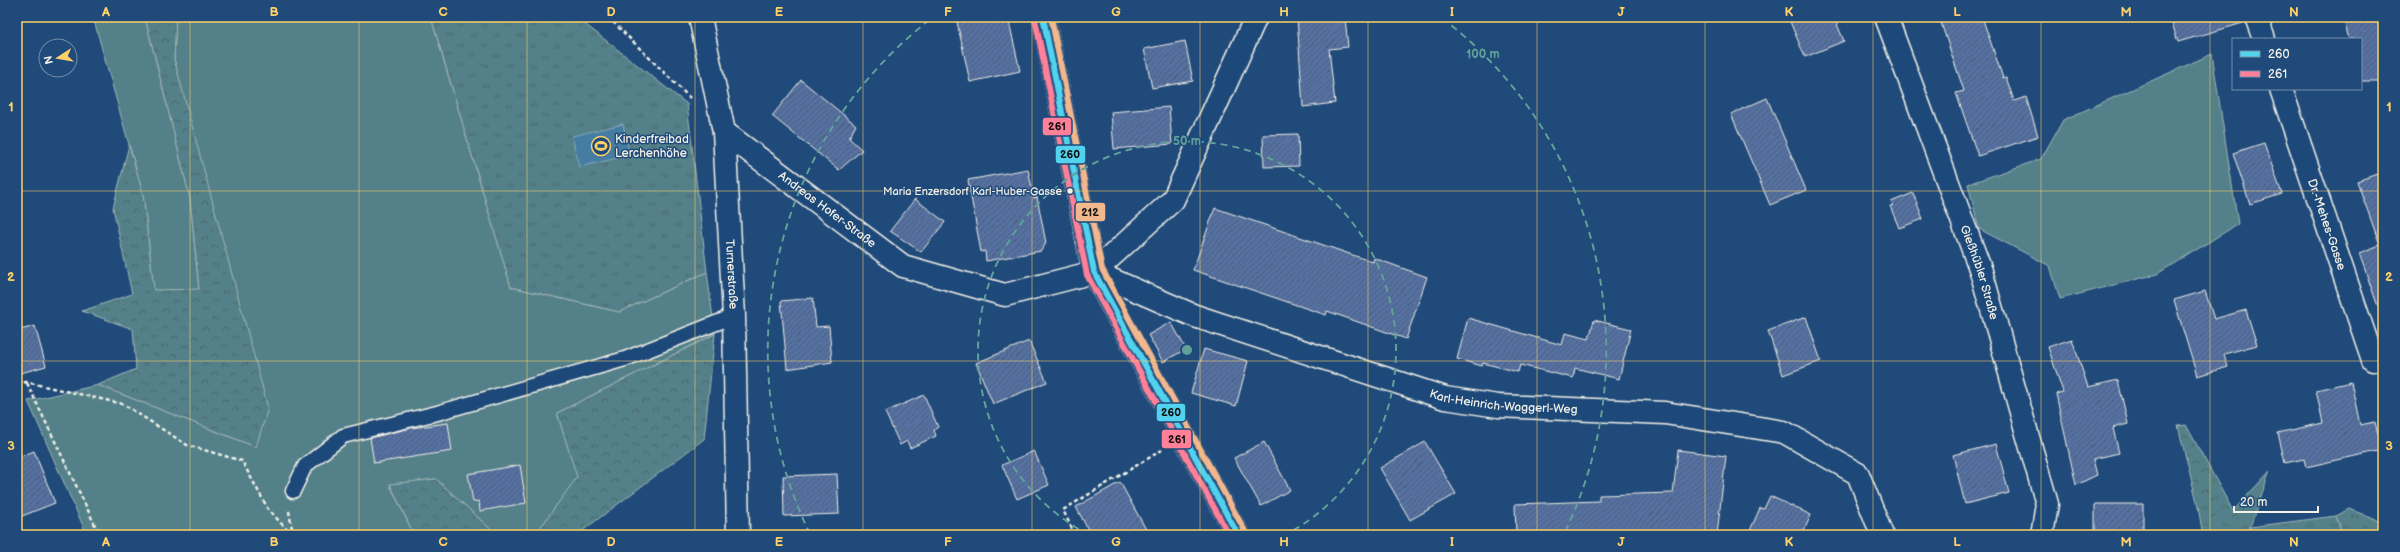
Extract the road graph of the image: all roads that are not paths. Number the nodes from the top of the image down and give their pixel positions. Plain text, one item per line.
1 (700, 17) edge
2 (1044, 17) edge
3 (1256, 17) edge
4 (1886, 17) edge
5 (2256, 17) edge
6 (2264, 38) edge
7 (2280, 90) edge
8 (724, 132) junction
9 (1094, 272) junction
10 (734, 316) junction
11 (2373, 360) dead end
12 (293, 491) dead end
13 (738, 535) edge
14 (1238, 535) edge
15 (1882, 535) edge
16 (2042, 535) edge

1 - 8 street, Turnerstraße
2 - 9 street
3 - 9 street
4 - 16 street, Gießhübler Straße
5 - 6 street
7 - 11 street, Dr.-Mehes-Gasse
8 - 9 street, Andreas Hofer-Straße
8 - 10 street, Turnerstraße
9 - 14 street
9 - 15 street, Karl-Heinrich-Waggerl-Weg
10 - 12 lane
10 - 13 street, Turnerstraße

